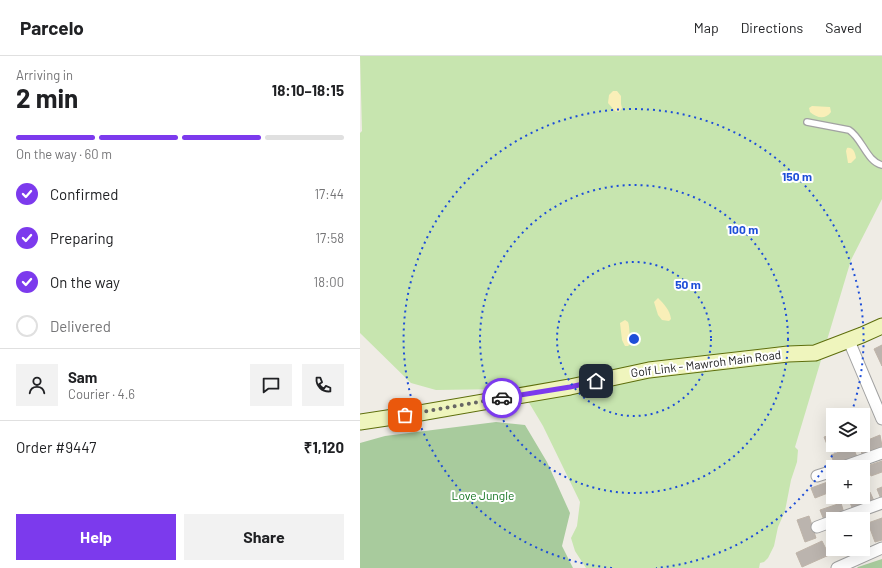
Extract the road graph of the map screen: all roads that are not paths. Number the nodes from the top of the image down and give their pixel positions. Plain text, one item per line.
1 (807, 122) dead end
2 (882, 165) edge
3 (882, 326) edge
4 (849, 340) junction
5 (882, 419) edge
6 (360, 422) edge
7 (882, 453) edge
8 (862, 460) edge
9 (826, 473) edge
10 (817, 476) dead end
11 (882, 502) edge
12 (856, 512) edge
13 (826, 524) edge
14 (818, 527) dead end
15 (882, 548) edge
16 (837, 568) edge

1 - 2 lane
3 - 4 street, Golf Link - Mawroh Main Road
4 - 5 street
4 - 6 street, Golf Link - Mawroh Main Road
7 - 8 street
9 - 10 street
11 - 12 street
13 - 14 street
15 - 16 street

